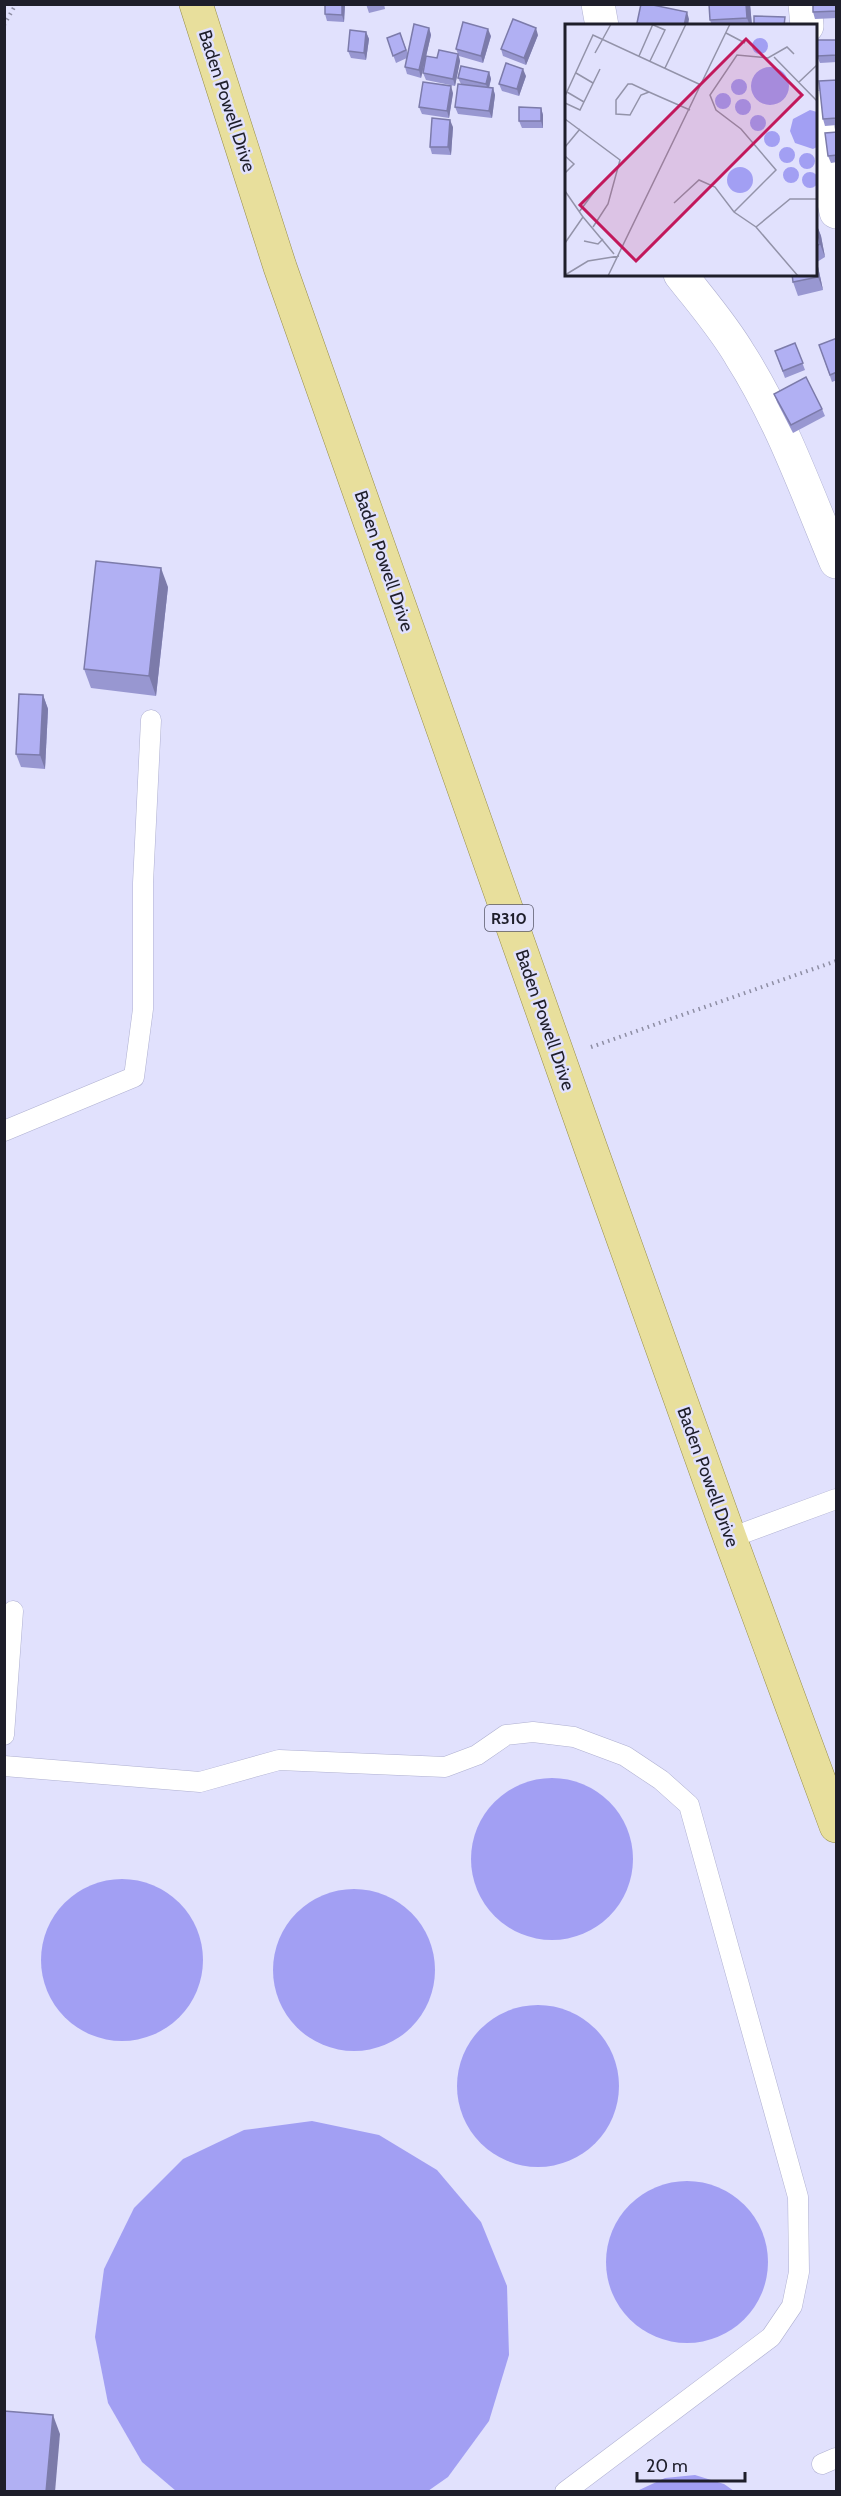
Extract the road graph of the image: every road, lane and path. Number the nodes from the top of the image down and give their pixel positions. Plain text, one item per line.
1 (16, 4) edge
2 (196, 4) edge
3 (598, 4) edge
4 (806, 4) edge
5 (602, 24) edge
6 (807, 24) edge
7 (4, 25) edge
8 (817, 118) edge
9 (837, 212) edge
10 (682, 276) edge
11 (837, 562) edge
12 (151, 720) dead end
13 (837, 961) edge
14 (559, 1058) junction
15 (4, 1131) edge
16 (837, 1499) edge
17 (730, 1538) junction
18 (13, 1611) dead end
19 (4, 1735) edge
20 (4, 1766) edge
21 (836, 1821) edge
22 (565, 2492) edge

1 - 7 path
2 - 14 main road, Baden Powell Drive / R310
3 - 5 street
4 - 6 street
8 - 9 street
10 - 11 street
12 - 15 lane
13 - 14 path
14 - 17 main road, Baden Powell Drive / R310
16 - 17 lane
17 - 21 main road, Baden Powell Drive / R310
18 - 19 lane
20 - 22 lane

